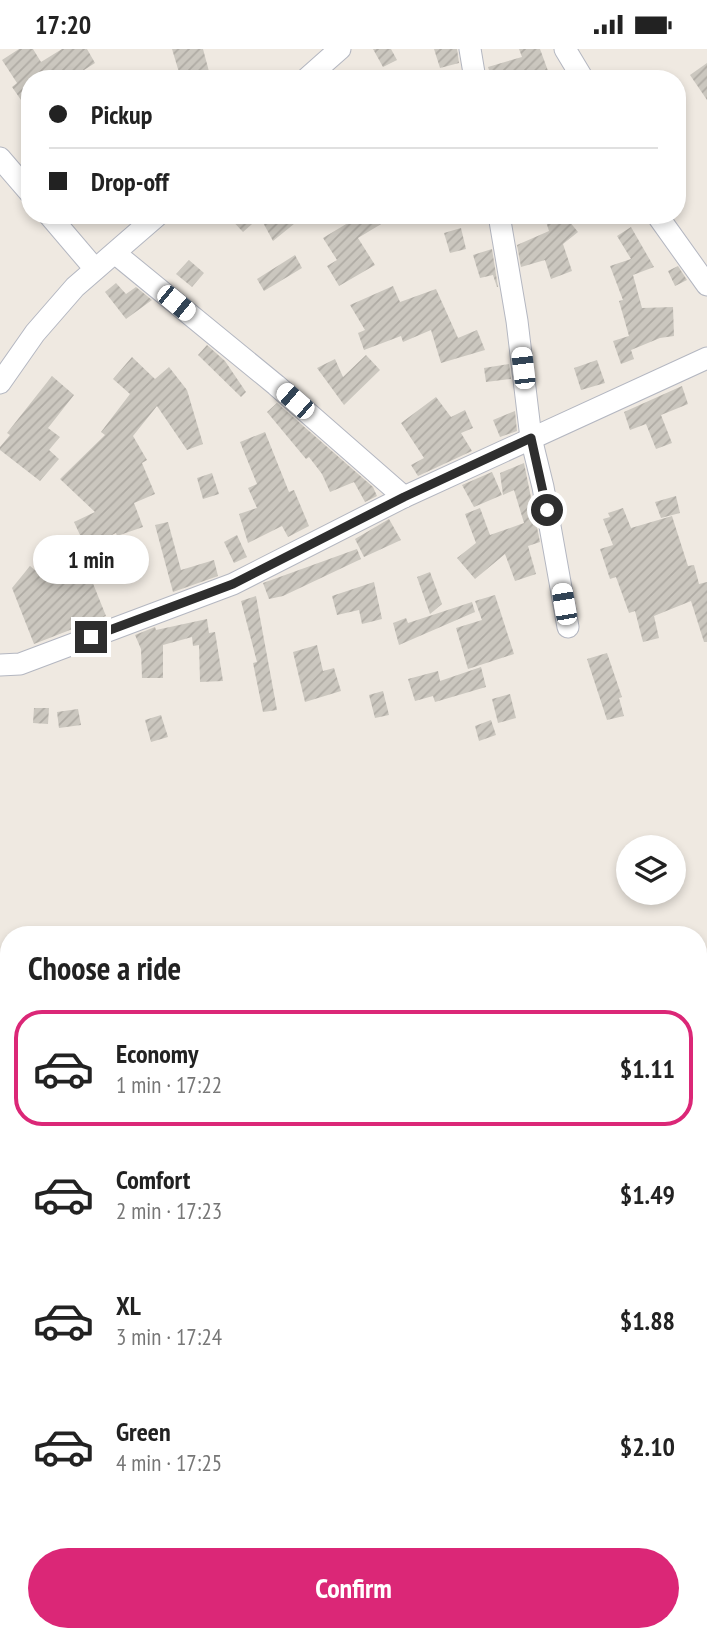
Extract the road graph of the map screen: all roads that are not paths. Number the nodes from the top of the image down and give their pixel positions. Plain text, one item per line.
1 (340, 49) edge
2 (470, 49) edge
3 (565, 49) edge
4 (316, 70) edge
5 (474, 70) edge
6 (578, 70) edge
7 (0, 158) edge
8 (21, 182) edge
9 (56, 224) edge
10 (148, 224) edge
11 (501, 224) edge
12 (663, 224) edge
13 (116, 254) junction
14 (94, 269) junction
15 (707, 285) edge
16 (707, 358) edge
17 (0, 383) edge
18 (531, 438) junction
19 (404, 497) junction
20 (568, 627) dead end
21 (0, 665) edge

1 - 4 street
2 - 5 street
3 - 6 street
7 - 8 street
9 - 14 street
10 - 13 street
11 - 18 street
12 - 15 street
13 - 14 street
13 - 19 street
14 - 17 street
16 - 18 street
18 - 19 street
18 - 20 street
19 - 21 street

